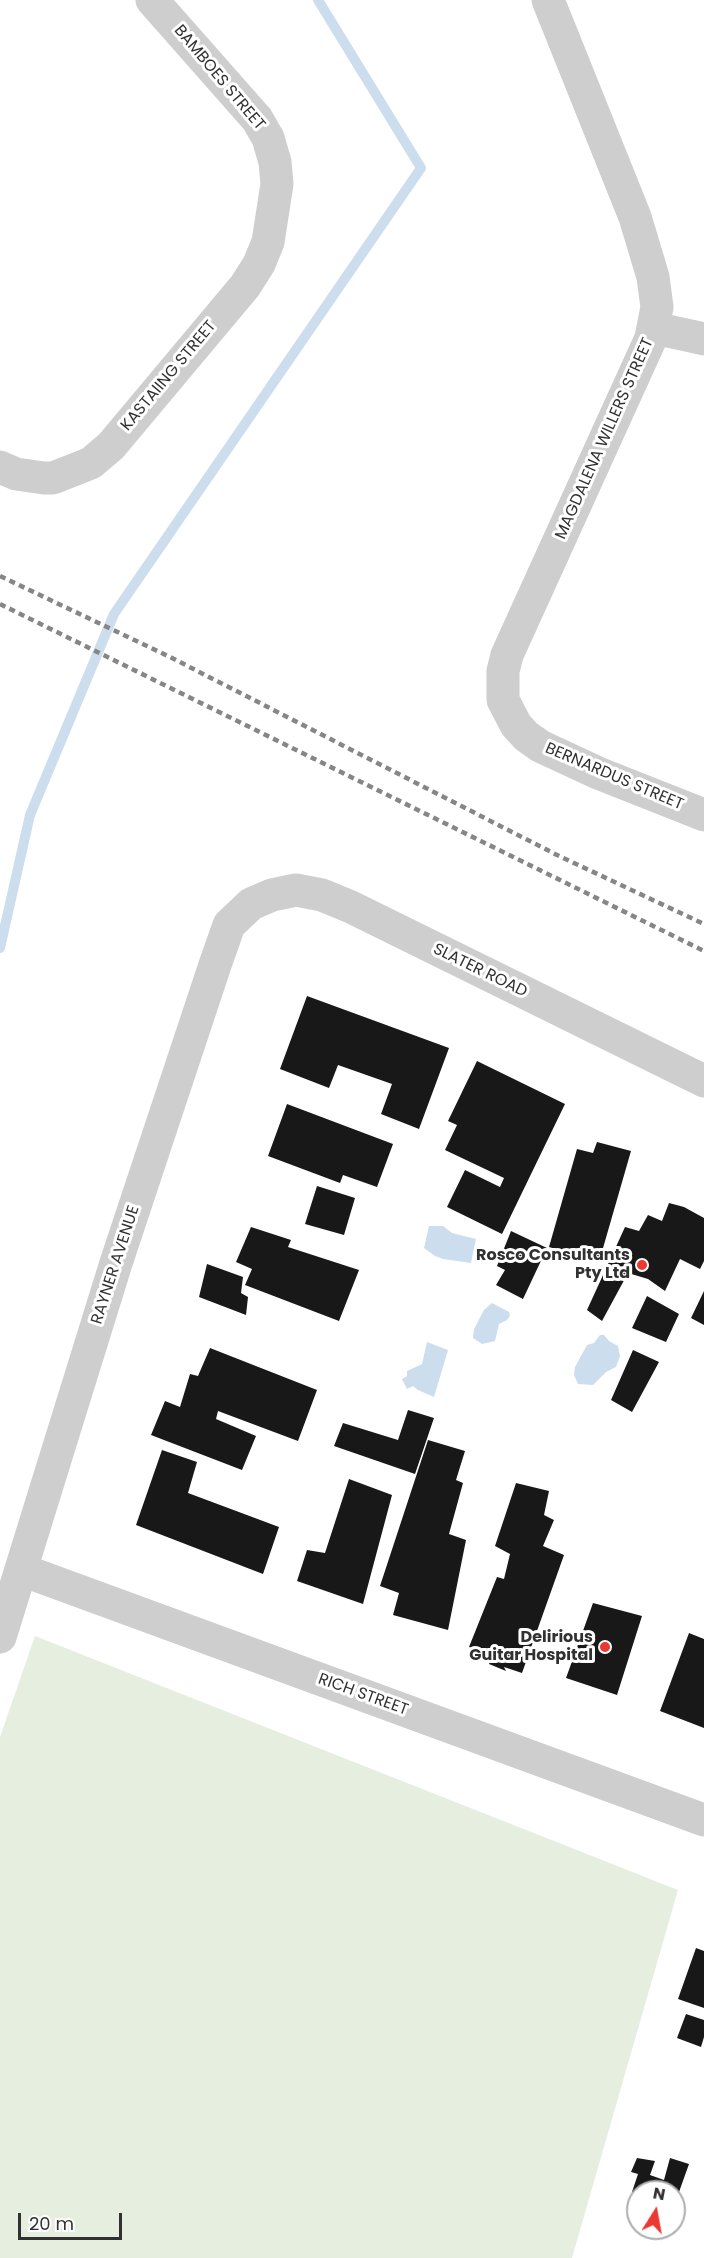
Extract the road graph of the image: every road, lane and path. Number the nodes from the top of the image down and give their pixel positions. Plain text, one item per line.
1 (152, 0) edge
2 (548, 0) edge
3 (276, 197) joint
4 (654, 327) junction
5 (704, 339) edge
6 (0, 467) edge
7 (502, 671) joint
8 (704, 815) edge
9 (251, 904) joint
10 (704, 1081) edge
11 (22, 1570) junction
12 (0, 1637) edge
13 (704, 1820) edge

1 - 3 street, BAMBOES STREET
2 - 4 street, MAGDALENA WILLERS STREET
3 - 6 street, KASTAIING STREET
4 - 5 street
4 - 7 street, MAGDALENA WILLERS STREET
7 - 8 street, BERNARDUS STREET
9 - 10 street, SLATER ROAD
9 - 11 street, RAYNER AVENUE
11 - 12 street, RAYNER AVENUE
11 - 13 street, RICH STREET

